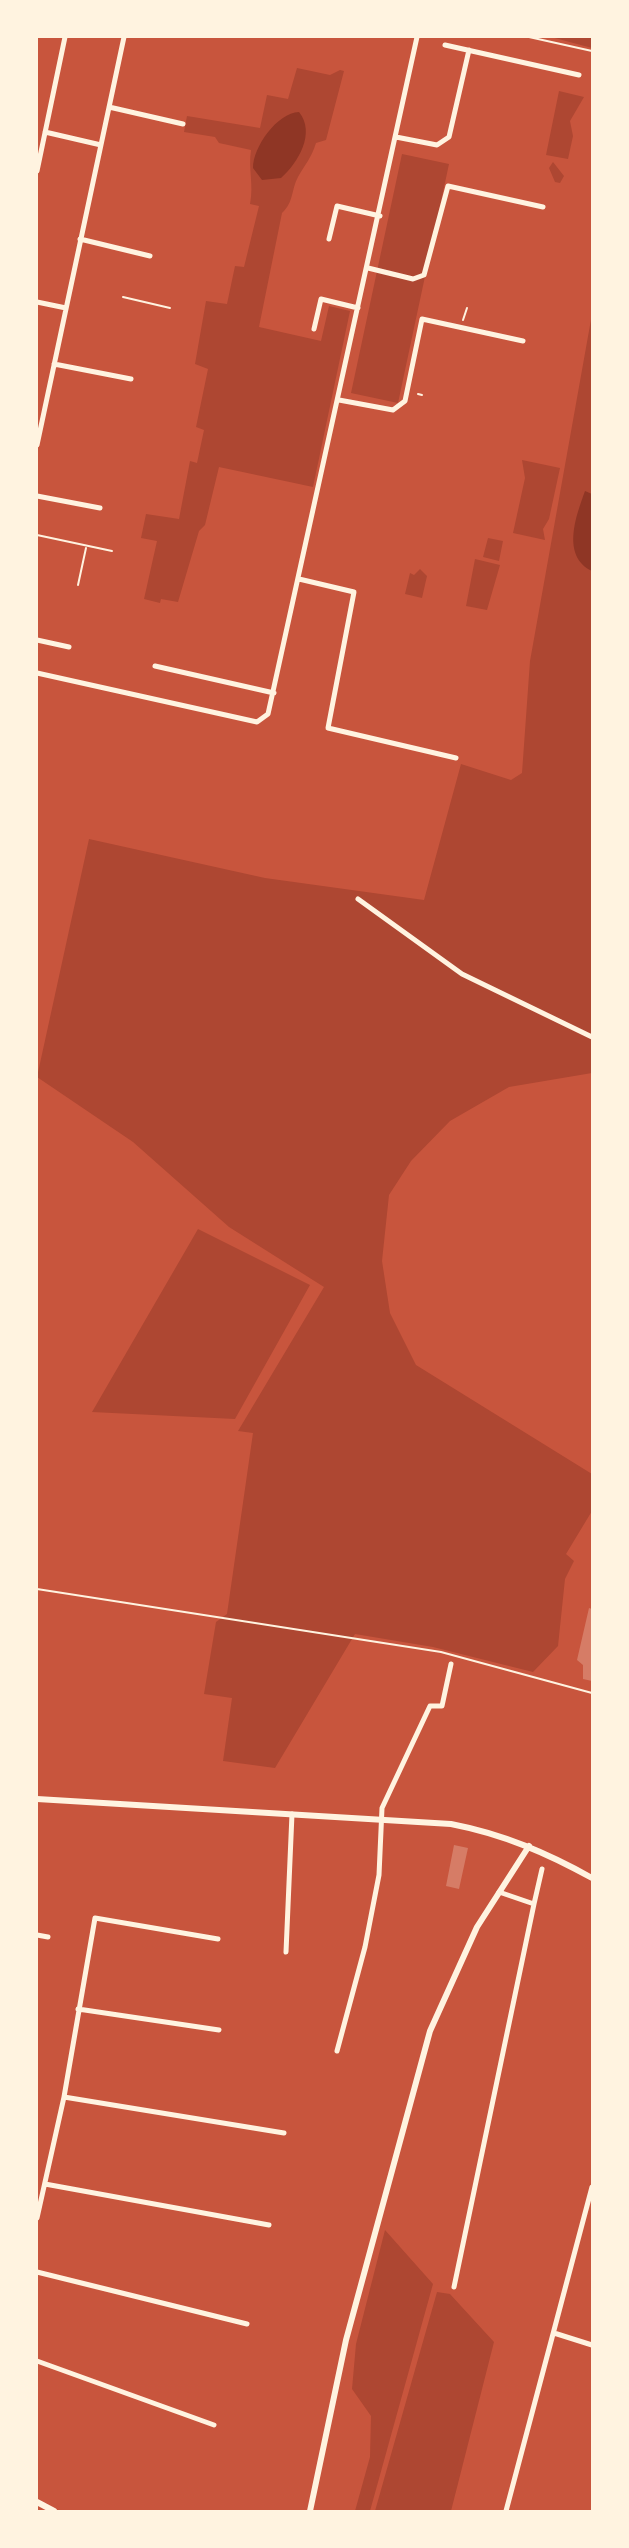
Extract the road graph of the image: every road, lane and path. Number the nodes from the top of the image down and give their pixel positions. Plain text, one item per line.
1 (65, 37) edge
2 (124, 37) edge
3 (417, 37) edge
4 (529, 37) edge
5 (445, 45) dead end
6 (469, 50) junction
7 (592, 51) edge
8 (579, 75) dead end
9 (109, 107) junction
10 (183, 124) dead end
11 (45, 132) junction
12 (396, 137) junction
13 (101, 145) junction
14 (37, 171) edge
15 (543, 207) dead end
16 (380, 216) junction
17 (80, 239) junction
18 (329, 239) dead end
19 (150, 256) dead end
20 (368, 268) junction
21 (123, 297) dead end
22 (37, 302) edge
23 (66, 308) junction
24 (170, 308) dead end
25 (358, 308) junction
26 (467, 308) dead end
27 (461, 328) junction
28 (314, 329) dead end
29 (523, 341) dead end
30 (54, 364) junction
31 (131, 379) dead end
32 (339, 400) junction
33 (37, 445) edge
34 (37, 496) edge
35 (100, 508) dead end
36 (37, 535) edge
37 (87, 546) junction
38 (112, 551) dead end
39 (299, 579) junction
40 (78, 584) dead end
41 (37, 640) edge
42 (69, 647) dead end
43 (155, 666) dead end
44 (37, 673) edge
45 (274, 693) junction
46 (456, 758) dead end
47 (358, 899) dead end
48 (592, 1037) edge
49 (37, 1589) edge
50 (451, 1664) dead end
51 (592, 1693) edge
52 (37, 1799) edge
53 (292, 1814) junction
54 (381, 1819) junction
55 (529, 1846) junction
56 (542, 1869) dead end
57 (592, 1878) edge
58 (499, 1892) junction
59 (534, 1904) junction
60 (37, 1935) edge
61 (48, 1937) dead end
62 (218, 1939) dead end
63 (286, 1952) dead end
64 (78, 2008) junction
65 (219, 2031) dead end
66 (337, 2051) dead end
67 (64, 2097) junction
68 (284, 2133) dead end
69 (45, 2184) junction
70 (592, 2187) edge
71 (37, 2218) edge
72 (583, 2220) junction
73 (592, 2222) edge
74 (269, 2225) dead end
75 (37, 2272) edge
76 (454, 2287) dead end
77 (247, 2324) dead end
78 (554, 2333) junction
79 (592, 2345) edge
80 (37, 2361) edge
81 (214, 2425) dead end
82 (37, 2502) edge
83 (54, 2511) edge
84 (310, 2511) edge
85 (506, 2511) edge

1 - 11 street
2 - 9 street
3 - 12 street
4 - 7 path
5 - 6 street
6 - 8 street
6 - 12 street
9 - 10 street
9 - 13 street
11 - 13 street
11 - 14 street
12 - 16 street
13 - 17 street
15 - 20 street
16 - 18 street
16 - 20 street
17 - 19 street
17 - 23 street
20 - 25 street
21 - 24 path
22 - 23 street
23 - 30 street
25 - 28 street
25 - 32 street
26 - 27 path
27 - 29 street
27 - 32 street
30 - 31 street
30 - 33 street
32 - 39 street
34 - 35 street
36 - 37 path
37 - 38 path
37 - 40 path
39 - 45 street
39 - 46 street
41 - 42 street
43 - 45 street
44 - 45 street
47 - 48 street
49 - 51 path
50 - 54 street
52 - 53 street
53 - 54 street
53 - 63 street
54 - 55 street
54 - 66 street
55 - 57 street
55 - 58 street
56 - 59 street
58 - 59 street
58 - 84 street
59 - 76 street
60 - 61 street
62 - 64 street
64 - 65 street
64 - 67 street
67 - 68 street
67 - 69 street
69 - 71 street
69 - 74 street
70 - 72 street
72 - 73 street
72 - 78 street
75 - 77 street
78 - 79 street
78 - 85 street
80 - 81 street
82 - 83 street

